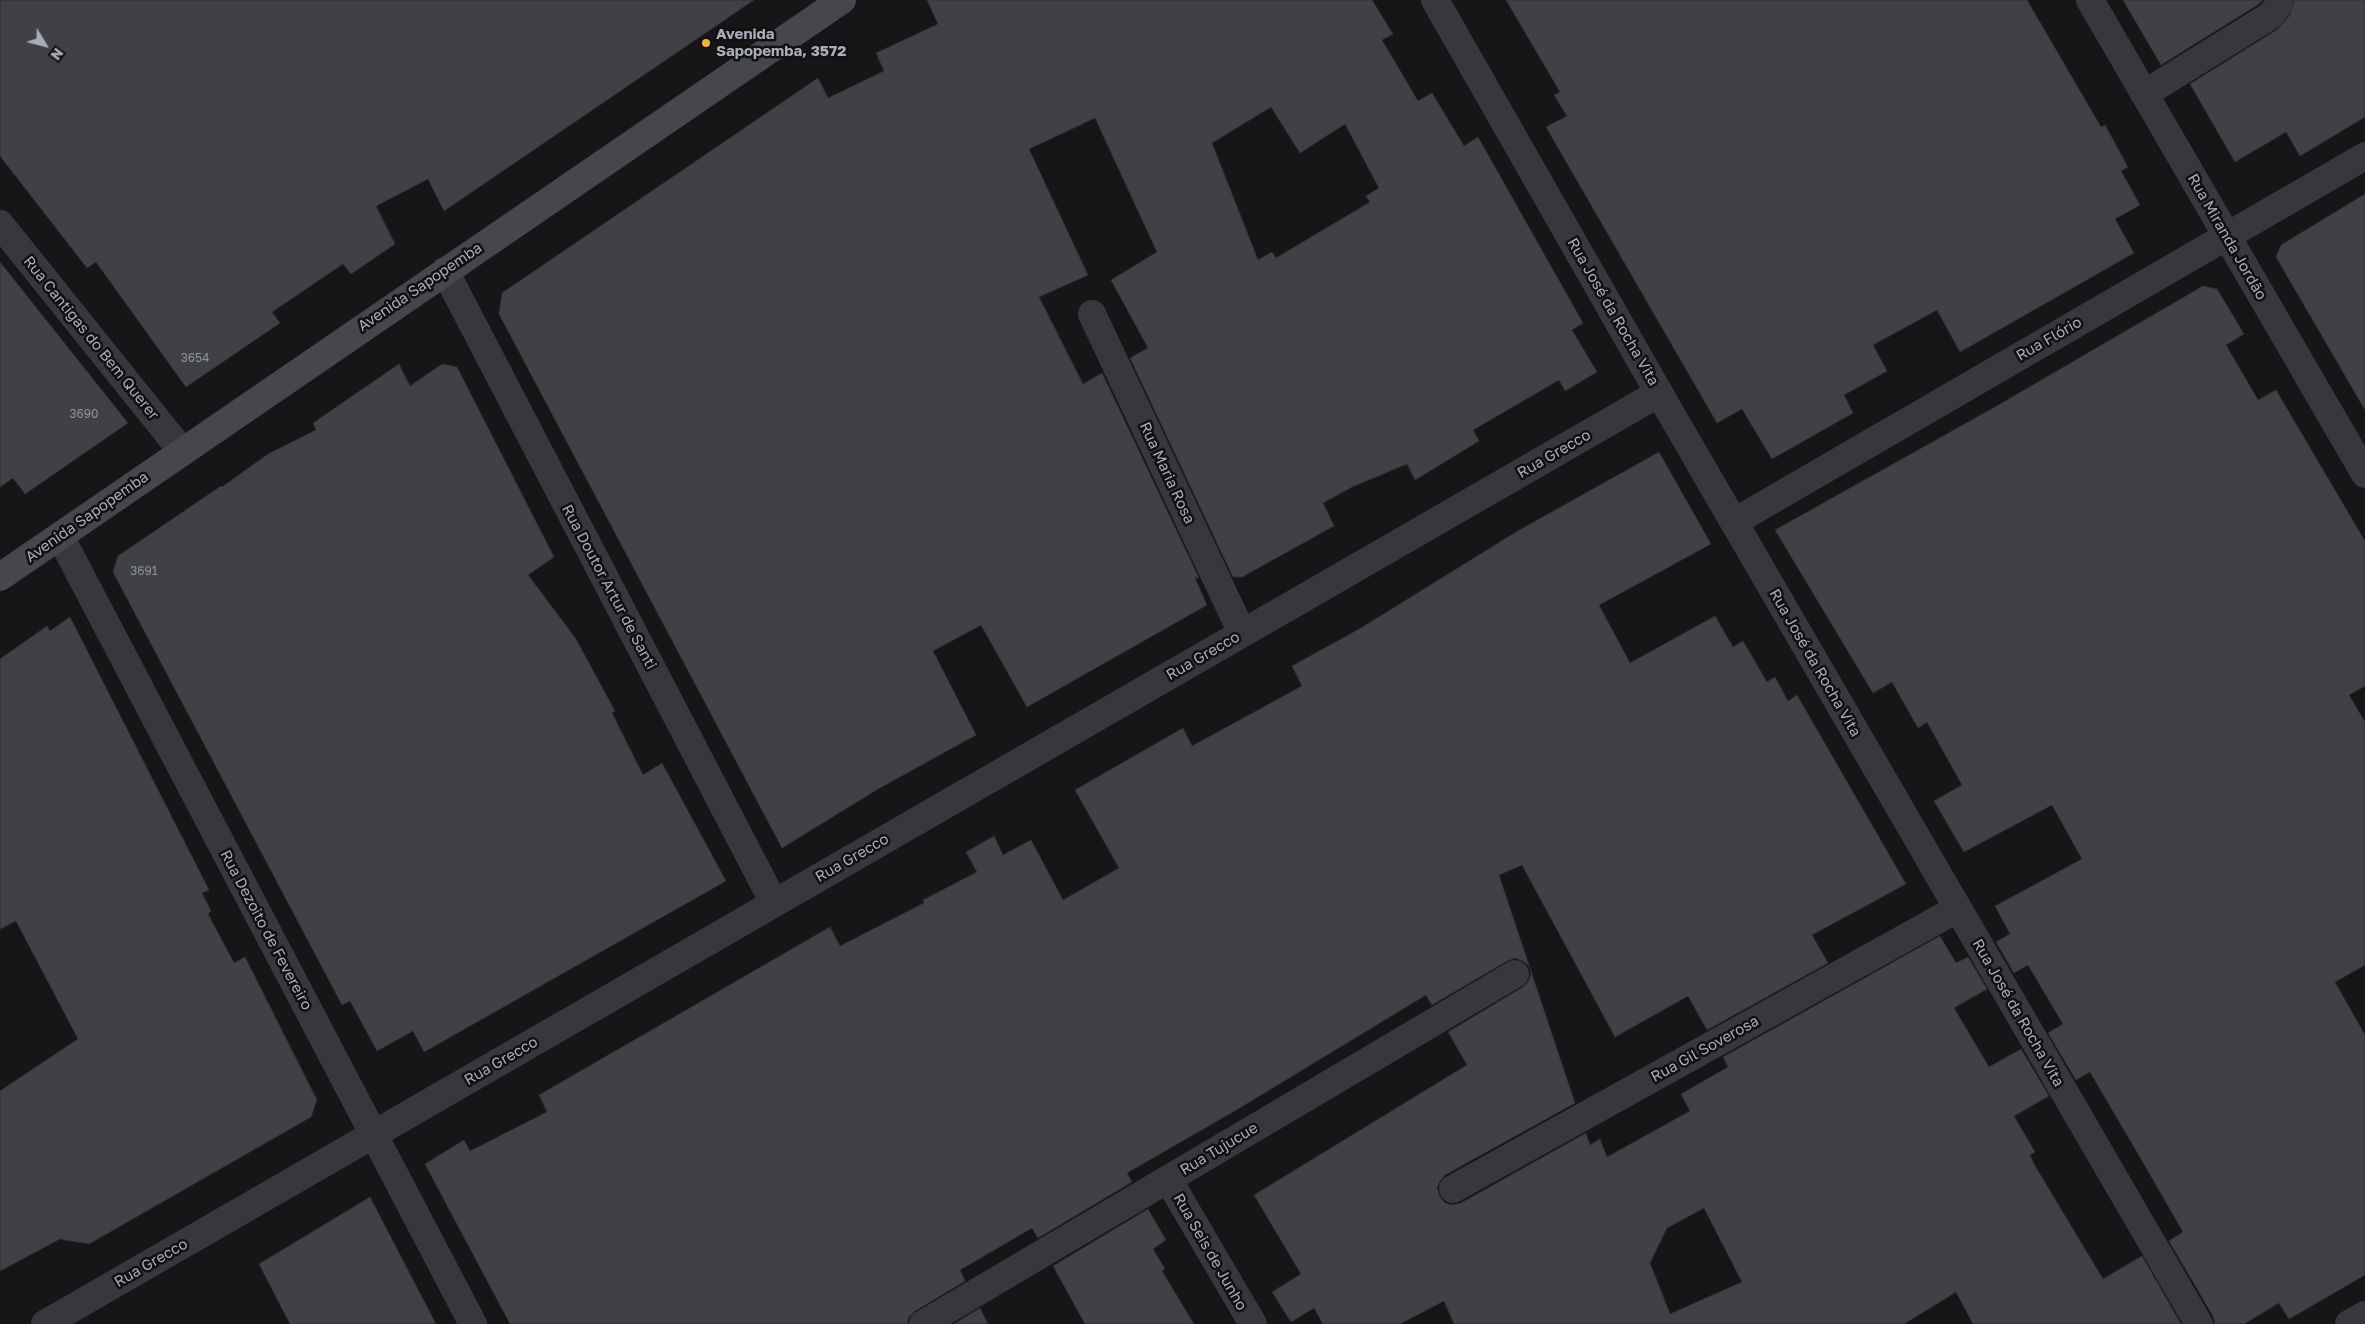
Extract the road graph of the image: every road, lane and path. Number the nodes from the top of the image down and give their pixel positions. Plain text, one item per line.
1 (842, 0) edge
2 (1435, 0) edge
3 (2090, 0) edge
4 (2279, 0) edge
5 (2144, 94) junction
6 (2365, 156) edge
7 (0, 224) edge
8 (2227, 236) junction
9 (444, 271) junction
10 (1092, 314) dead end
11 (1659, 393) junction
12 (182, 452) junction
13 (2365, 474) edge
14 (1734, 522) junction
15 (60, 536) junction
16 (0, 577) edge
17 (1242, 633) junction
18 (774, 903) junction
19 (1957, 909) junction
20 (1515, 974) dead end
21 (374, 1135) junction
22 (1168, 1179) junction
23 (1453, 1189) dead end
24 (2365, 1315) edge
25 (45, 1324) edge
26 (473, 1324) edge
27 (924, 1324) edge
28 (1253, 1324) edge
29 (2199, 1324) edge
30 (2349, 1324) edge

1 - 9 main road, Avenida Sapopemba
2 - 11 street, Rua José da Rocha Vita
3 - 5 street, Rua Miranda Jordão
4 - 5 street
5 - 8 street, Rua Miranda Jordão
6 - 8 street, Rua Flório
7 - 12 street, Rua Cantigas do Bem Querer
8 - 13 street, Rua Miranda Jordão
8 - 14 street, Rua Flório
9 - 12 main road, Avenida Sapopemba
9 - 18 street, Rua Doutor Artur de Santi
10 - 17 street, Rua Maria Rosa
11 - 14 street, Rua José da Rocha Vita
11 - 17 street, Rua Grecco
12 - 15 main road, Avenida Sapopemba
14 - 19 street, Rua José da Rocha Vita
15 - 16 main road, Avenida Sapopemba
15 - 21 street, Rua Dezoito de Fevereiro
17 - 18 street, Rua Grecco
18 - 21 street, Rua Grecco
19 - 23 street, Rua Gil Soverosa
19 - 29 street, Rua José da Rocha Vita
20 - 22 street, Rua Tujucue
21 - 25 street, Rua Grecco
21 - 26 street, Rua Dezoito de Fevereiro
22 - 27 street, Rua Tujucue
22 - 28 street, Rua Seis de Junho
24 - 30 street

